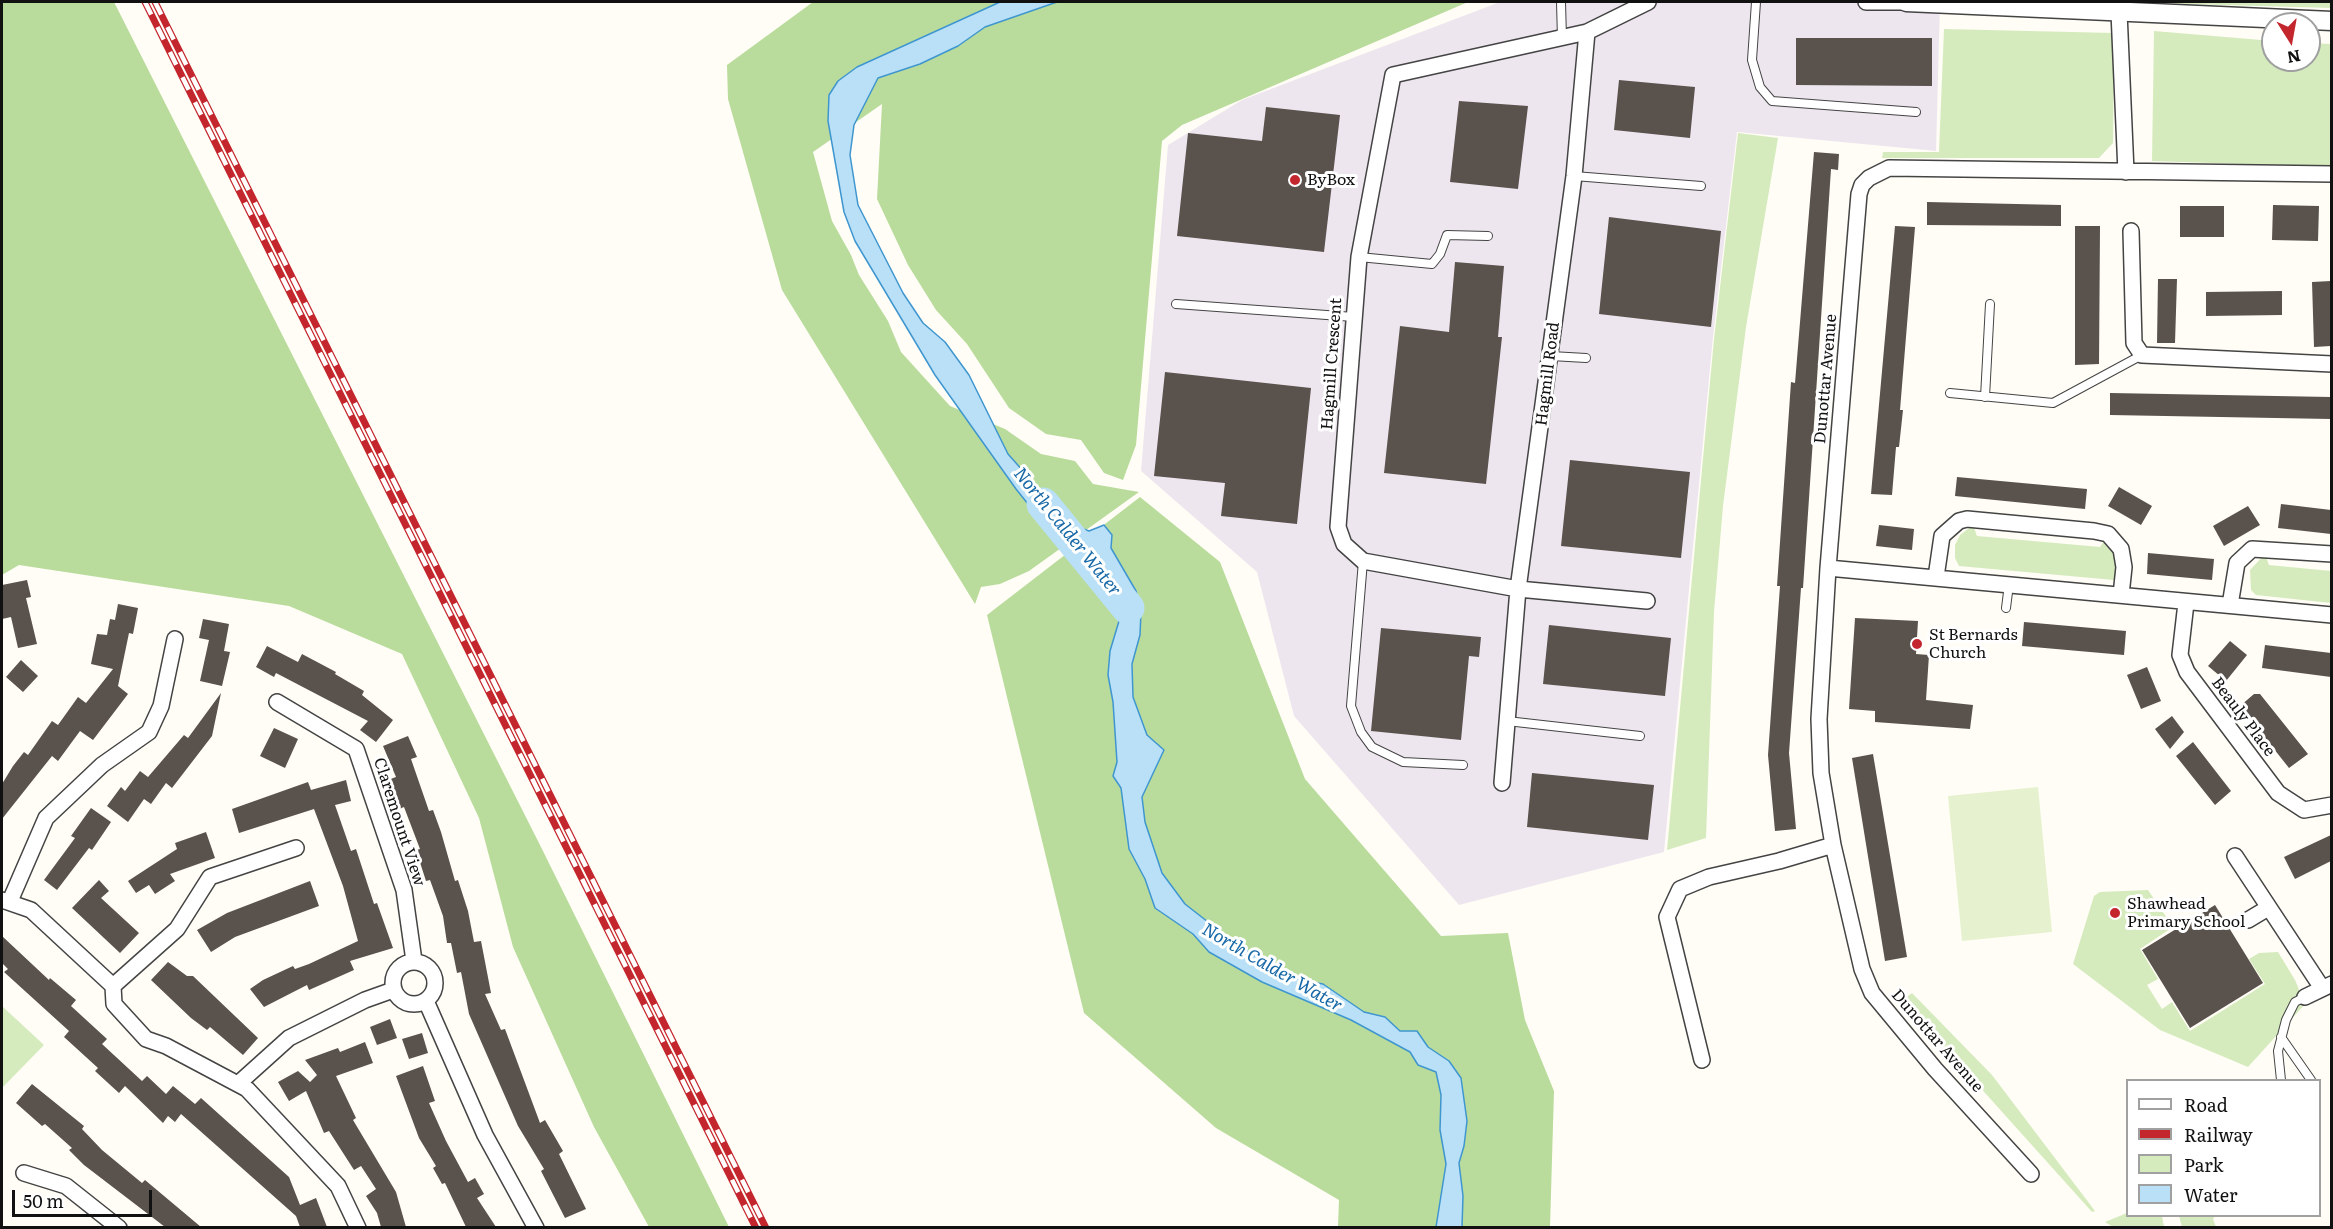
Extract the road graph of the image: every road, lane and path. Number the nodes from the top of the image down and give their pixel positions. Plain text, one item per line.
1 (1561, 2) edge
2 (1648, 2) edge
3 (1756, 2) edge
4 (1866, 2) edge
5 (1906, 2) edge
6 (2119, 12) junction
7 (2331, 21) edge
8 (1587, 32) junction
9 (1562, 39) junction
10 (1916, 111) dead end
11 (2126, 171) junction
12 (2331, 174) edge
13 (1574, 176) junction
14 (1701, 186) dead end
15 (2131, 231) dead end
16 (1488, 236) dead end
17 (1359, 257) junction
18 (1176, 304) dead end
19 (1990, 304) dead end
20 (1354, 317) junction
21 (2142, 355) junction
22 (1551, 356) junction
23 (1586, 358) dead end
24 (2331, 364) edge
25 (1950, 393) dead end
26 (1985, 397) junction
27 (2331, 554) edge
28 (1363, 561) junction
29 (1827, 568) junction
30 (1936, 577) junction
31 (2009, 584) junction
32 (1518, 589) junction
33 (2121, 595) junction
34 (1647, 601) dead end
35 (2186, 603) junction
36 (2230, 605) junction
37 (2006, 608) dead end
38 (2331, 615) edge
39 (175, 639) dead end
40 (277, 702) dead end
41 (1507, 721) junction
42 (1640, 736) dead end
43 (1462, 765) dead end
44 (1502, 783) dead end
45 (2331, 805) edge
46 (1833, 845) junction
47 (296, 848) dead end
48 (2235, 856) dead end
49 (6, 900) edge
50 (2268, 908) junction
51 (2248, 920) dead end
52 (414, 961) junction
53 (113, 986) junction
54 (2327, 986) edge
55 (393, 990) junction
56 (2305, 997) joint
57 (426, 1000) junction
58 (2281, 1037) junction
59 (1702, 1060) dead end
60 (2281, 1079) edge
61 (2311, 1079) edge
62 (239, 1083) junction
63 (24, 1173) dead end
64 (2031, 1174) dead end
65 (119, 1227) edge
66 (358, 1227) edge
67 (536, 1227) edge

1 - 9 lane
2 - 8 street
3 - 10 lane
4 - 5 street
5 - 6 street
6 - 7 street
6 - 11 street
8 - 9 street, Hagmill Crescent
8 - 13 street, Hagmill Road
9 - 17 street, Hagmill Crescent
11 - 12 street, Dunottar Avenue
11 - 29 street, Dunottar Avenue
13 - 14 lane
13 - 22 street, Hagmill Road
15 - 21 street
16 - 17 lane
17 - 20 street, Hagmill Crescent
18 - 20 lane
19 - 26 lane
20 - 28 street, Hagmill Crescent
21 - 24 street
21 - 26 lane
22 - 23 lane
22 - 32 street, Hagmill Road
25 - 26 lane
27 - 36 street
28 - 32 street
28 - 43 lane
29 - 30 street
29 - 46 street, Dunottar Avenue
30 - 31 street
30 - 33 street
31 - 33 street
31 - 37 lane
32 - 34 street
32 - 41 street, Hagmill Road
33 - 35 street
35 - 36 street
35 - 45 street, Beauly Place
36 - 38 street
39 - 49 street
40 - 52 street, Claremount View
41 - 42 lane
41 - 44 street, Hagmill Road
46 - 59 street
46 - 64 street, Dunottar Avenue
47 - 53 street
48 - 50 street
49 - 53 street
50 - 51 street
50 - 54 street
52 - 55 street
52 - 57 street
53 - 62 street
54 - 56 street
55 - 57 street
55 - 62 street
56 - 58 lane
57 - 67 street
58 - 60 lane
58 - 61 lane
62 - 66 street
63 - 65 street

